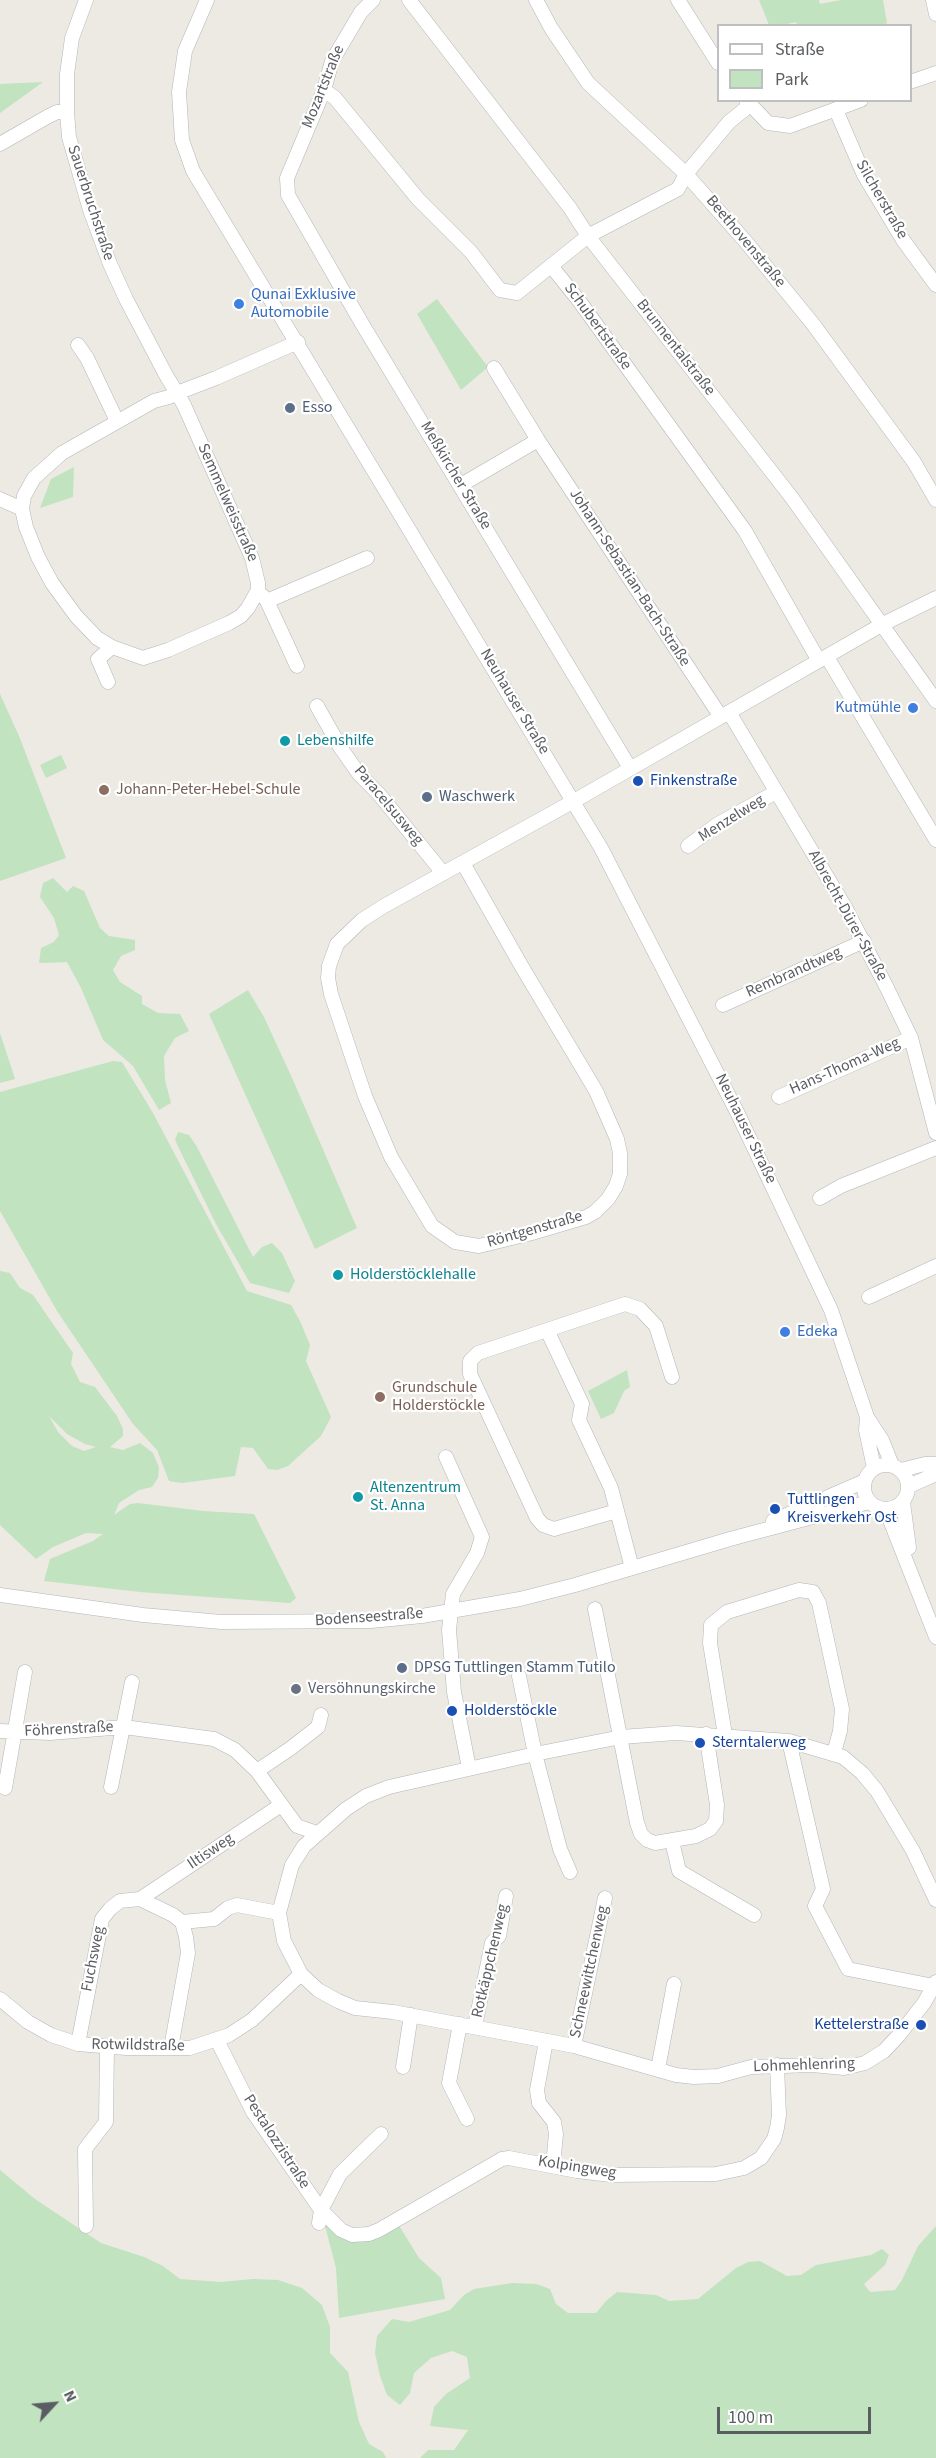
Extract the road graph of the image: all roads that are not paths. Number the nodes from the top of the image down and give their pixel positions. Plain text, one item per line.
1 (86, 0) edge
2 (207, 0) edge
3 (373, 0) edge
4 (409, 0) edge
5 (537, 0) edge
6 (678, 0) edge
7 (933, 0) edge
8 (936, 14) edge
9 (717, 61) edge
10 (936, 73) edge
11 (912, 81) edge
12 (324, 90) junction
13 (856, 102) edge
14 (748, 103) edge
15 (836, 110) junction
16 (67, 112) junction
17 (0, 144) edge
18 (686, 174) junction
19 (286, 181) joint
20 (588, 236) junction
21 (552, 267) junction
22 (936, 285) edge
23 (298, 342) junction
24 (78, 345) dead end
25 (494, 368) dead end
26 (177, 393) junction
27 (117, 421) junction
28 (538, 440) junction
29 (461, 485) junction
30 (0, 499) edge
31 (936, 500) edge
32 (22, 509) junction
33 (367, 558) dead end
34 (258, 590) junction
35 (936, 598) edge
36 (267, 601) junction
37 (883, 624) junction
38 (85, 627) junction
39 (112, 647) junction
40 (98, 659) junction
41 (823, 659) junction
42 (297, 666) dead end
43 (108, 682) dead end
44 (936, 701) edge
45 (317, 706) dead end
46 (725, 714) junction
47 (630, 768) junction
48 (776, 792) junction
49 (574, 801) junction
50 (936, 840) edge
51 (688, 846) dead end
52 (464, 863) junction
53 (443, 873) junction
54 (864, 941) junction
55 (723, 1005) dead end
56 (911, 1038) junction
57 (779, 1097) dead end
58 (936, 1133) edge
59 (936, 1148) edge
60 (820, 1198) dead end
61 (936, 1266) edge
62 (869, 1297) dead end
63 (547, 1330) junction
64 (672, 1377) dead end
65 (866, 1424) junction
66 (446, 1457) dead end
67 (936, 1464) edge
68 (897, 1467) junction
69 (874, 1468) junction
70 (936, 1474) edge
71 (865, 1481) junction
72 (909, 1486) junction
73 (869, 1502) junction
74 (903, 1502) junction
75 (886, 1510) junction
76 (617, 1511) junction
77 (730, 1539) junction
78 (632, 1568) junction
79 (915, 1579) junction
80 (0, 1595) edge
81 (595, 1609) dead end
82 (451, 1610) junction
83 (936, 1637) edge
84 (25, 1672) dead end
85 (519, 1676) dead end
86 (132, 1682) dead end
87 (321, 1715) dead end
88 (124, 1727) junction
89 (0, 1731) edge
90 (14, 1733) junction
91 (706, 1734) junction
92 (725, 1735) junction
93 (621, 1737) junction
94 (789, 1741) junction
95 (834, 1753) junction
96 (535, 1754) junction
97 (469, 1768) junction
98 (257, 1771) junction
99 (111, 1787) dead end
100 (4, 1788) dead end
101 (281, 1805) junction
102 (317, 1833) junction
103 (672, 1841) junction
104 (570, 1872) dead end
105 (506, 1896) dead end
106 (605, 1898) dead end
107 (140, 1899) junction
108 (936, 1900) edge
109 (279, 1913) junction
110 (754, 1915) dead end
111 (182, 1922) junction
112 (301, 1974) junction
113 (674, 1984) dead end
114 (935, 1984) edge
115 (0, 1999) edge
116 (411, 2015) junction
117 (460, 2024) junction
118 (475, 2026) junction
119 (217, 2040) junction
120 (546, 2041) junction
121 (78, 2044) junction
122 (574, 2046) junction
123 (107, 2047) junction
124 (171, 2048) junction
125 (777, 2065) junction
126 (403, 2067) dead end
127 (658, 2069) junction
128 (467, 2119) dead end
129 (381, 2134) dead end
130 (553, 2165) junction
131 (320, 2216) junction
132 (86, 2226) dead end

1 - 16 street, Sauerbruchstraße
2 - 23 street, Neuhauser Straße
3 - 12 street, Mozartstraße
4 - 20 street, Brunnentalstraße
5 - 18 street, Beethovenstraße
6 - 9 street
7 - 8 street
10 - 11 street
12 - 19 street, Mozartstraße
12 - 21 street, Schubertstraße
13 - 15 street
14 - 15 street
14 - 18 street
15 - 22 street, Silcherstraße
16 - 17 street
16 - 26 street, Sauerbruchstraße
18 - 20 street
18 - 31 street, Beethovenstraße
19 - 29 street, Meßkircher Straße
20 - 21 street
20 - 37 street, Brunnentalstraße
21 - 41 street, Schubertstraße
23 - 26 street
23 - 49 street, Neuhauser Straße
24 - 27 street
25 - 28 street, Johann-Sebastian-Bach-Straße
26 - 27 street
26 - 34 street, Semmelweisstraße
27 - 32 street
28 - 29 street
28 - 46 street, Johann-Sebastian-Bach-Straße
29 - 47 street, Meßkircher Straße
30 - 32 street
32 - 38 street
33 - 36 street
34 - 36 street
34 - 39 street
35 - 37 street
36 - 42 street
37 - 41 street
37 - 44 street, Brunnentalstraße
38 - 39 street
38 - 40 street
39 - 40 street
40 - 43 street
41 - 46 street
41 - 50 street, Schubertstraße
45 - 53 street, Paracelsusweg
46 - 47 street
46 - 48 street, Albrecht-Dürer-Straße
47 - 49 street
48 - 51 street, Menzelweg
48 - 54 street, Albrecht-Dürer-Straße
49 - 52 street, Röntgenstraße
49 - 65 street, Neuhauser Straße
52 - 53 street, Röntgenstraße
52 - 53 street, Röntgenstraße
54 - 55 street, Rembrandtweg
54 - 56 street, Albrecht-Dürer-Straße
56 - 57 street, Hans-Thoma-Weg
56 - 58 street, Albrecht-Dürer-Straße
59 - 60 street
61 - 62 street
63 - 64 street
63 - 76 street
63 - 76 street
65 - 68 street, Neuhauser Straße
65 - 69 street, Neuhauser Straße
66 - 82 street
67 - 68 street
68 - 69 street
68 - 72 street
69 - 71 street
70 - 72 street
71 - 73 street
71 - 77 street, Bodenseestraße
72 - 74 street
73 - 75 street
73 - 77 street, Bodenseestraße
74 - 75 street
74 - 79 street
75 - 79 street
76 - 78 street
77 - 78 street, Bodenseestraße
78 - 82 street, Bodenseestraße
79 - 83 street
80 - 82 street, Bodenseestraße
81 - 93 street
82 - 97 street
84 - 90 street, Föhrenstraße
85 - 96 street
86 - 88 street, Föhrenstraße
87 - 98 street
88 - 90 street, Föhrenstraße
88 - 98 street, Föhrenstraße
88 - 99 street, Föhrenstraße
89 - 90 street, Föhrenstraße
90 - 100 street, Föhrenstraße
91 - 92 street, Lohmehlenring
91 - 93 street, Lohmehlenring
91 - 103 street
92 - 94 street, Lohmehlenring
92 - 95 street
93 - 96 street, Lohmehlenring
93 - 103 street
94 - 95 street, Lohmehlenring
94 - 114 street
95 - 108 street, Lohmehlenring
96 - 97 street, Lohmehlenring
96 - 104 street
97 - 102 street, Lohmehlenring
98 - 101 street, Föhrenstraße
101 - 102 street, Föhrenstraße
101 - 107 street, Iltisweg
102 - 109 street, Lohmehlenring
103 - 110 street
105 - 118 street, Rotkäppchenweg
106 - 122 street, Schneewittchenweg
107 - 111 street
107 - 121 street, Fuchsweg
109 - 111 street
109 - 112 street, Lohmehlenring
111 - 124 street
112 - 116 street, Lohmehlenring
112 - 119 street, Rotwildstraße
113 - 127 street
114 - 125 street, Lohmehlenring
115 - 121 street, Rotwildstraße
116 - 117 street, Lohmehlenring
116 - 126 street
117 - 118 street, Lohmehlenring
117 - 128 street
118 - 120 street, Lohmehlenring
119 - 124 street, Rotwildstraße
119 - 131 street, Pestalozzistraße
120 - 122 street, Lohmehlenring
120 - 130 street
121 - 123 street, Rotwildstraße
122 - 127 street, Lohmehlenring
123 - 124 street, Rotwildstraße
123 - 132 street
125 - 127 street, Lohmehlenring
125 - 130 street, Kolpingweg
129 - 131 street, Pestalozzistraße
130 - 131 street, Kolpingweg

